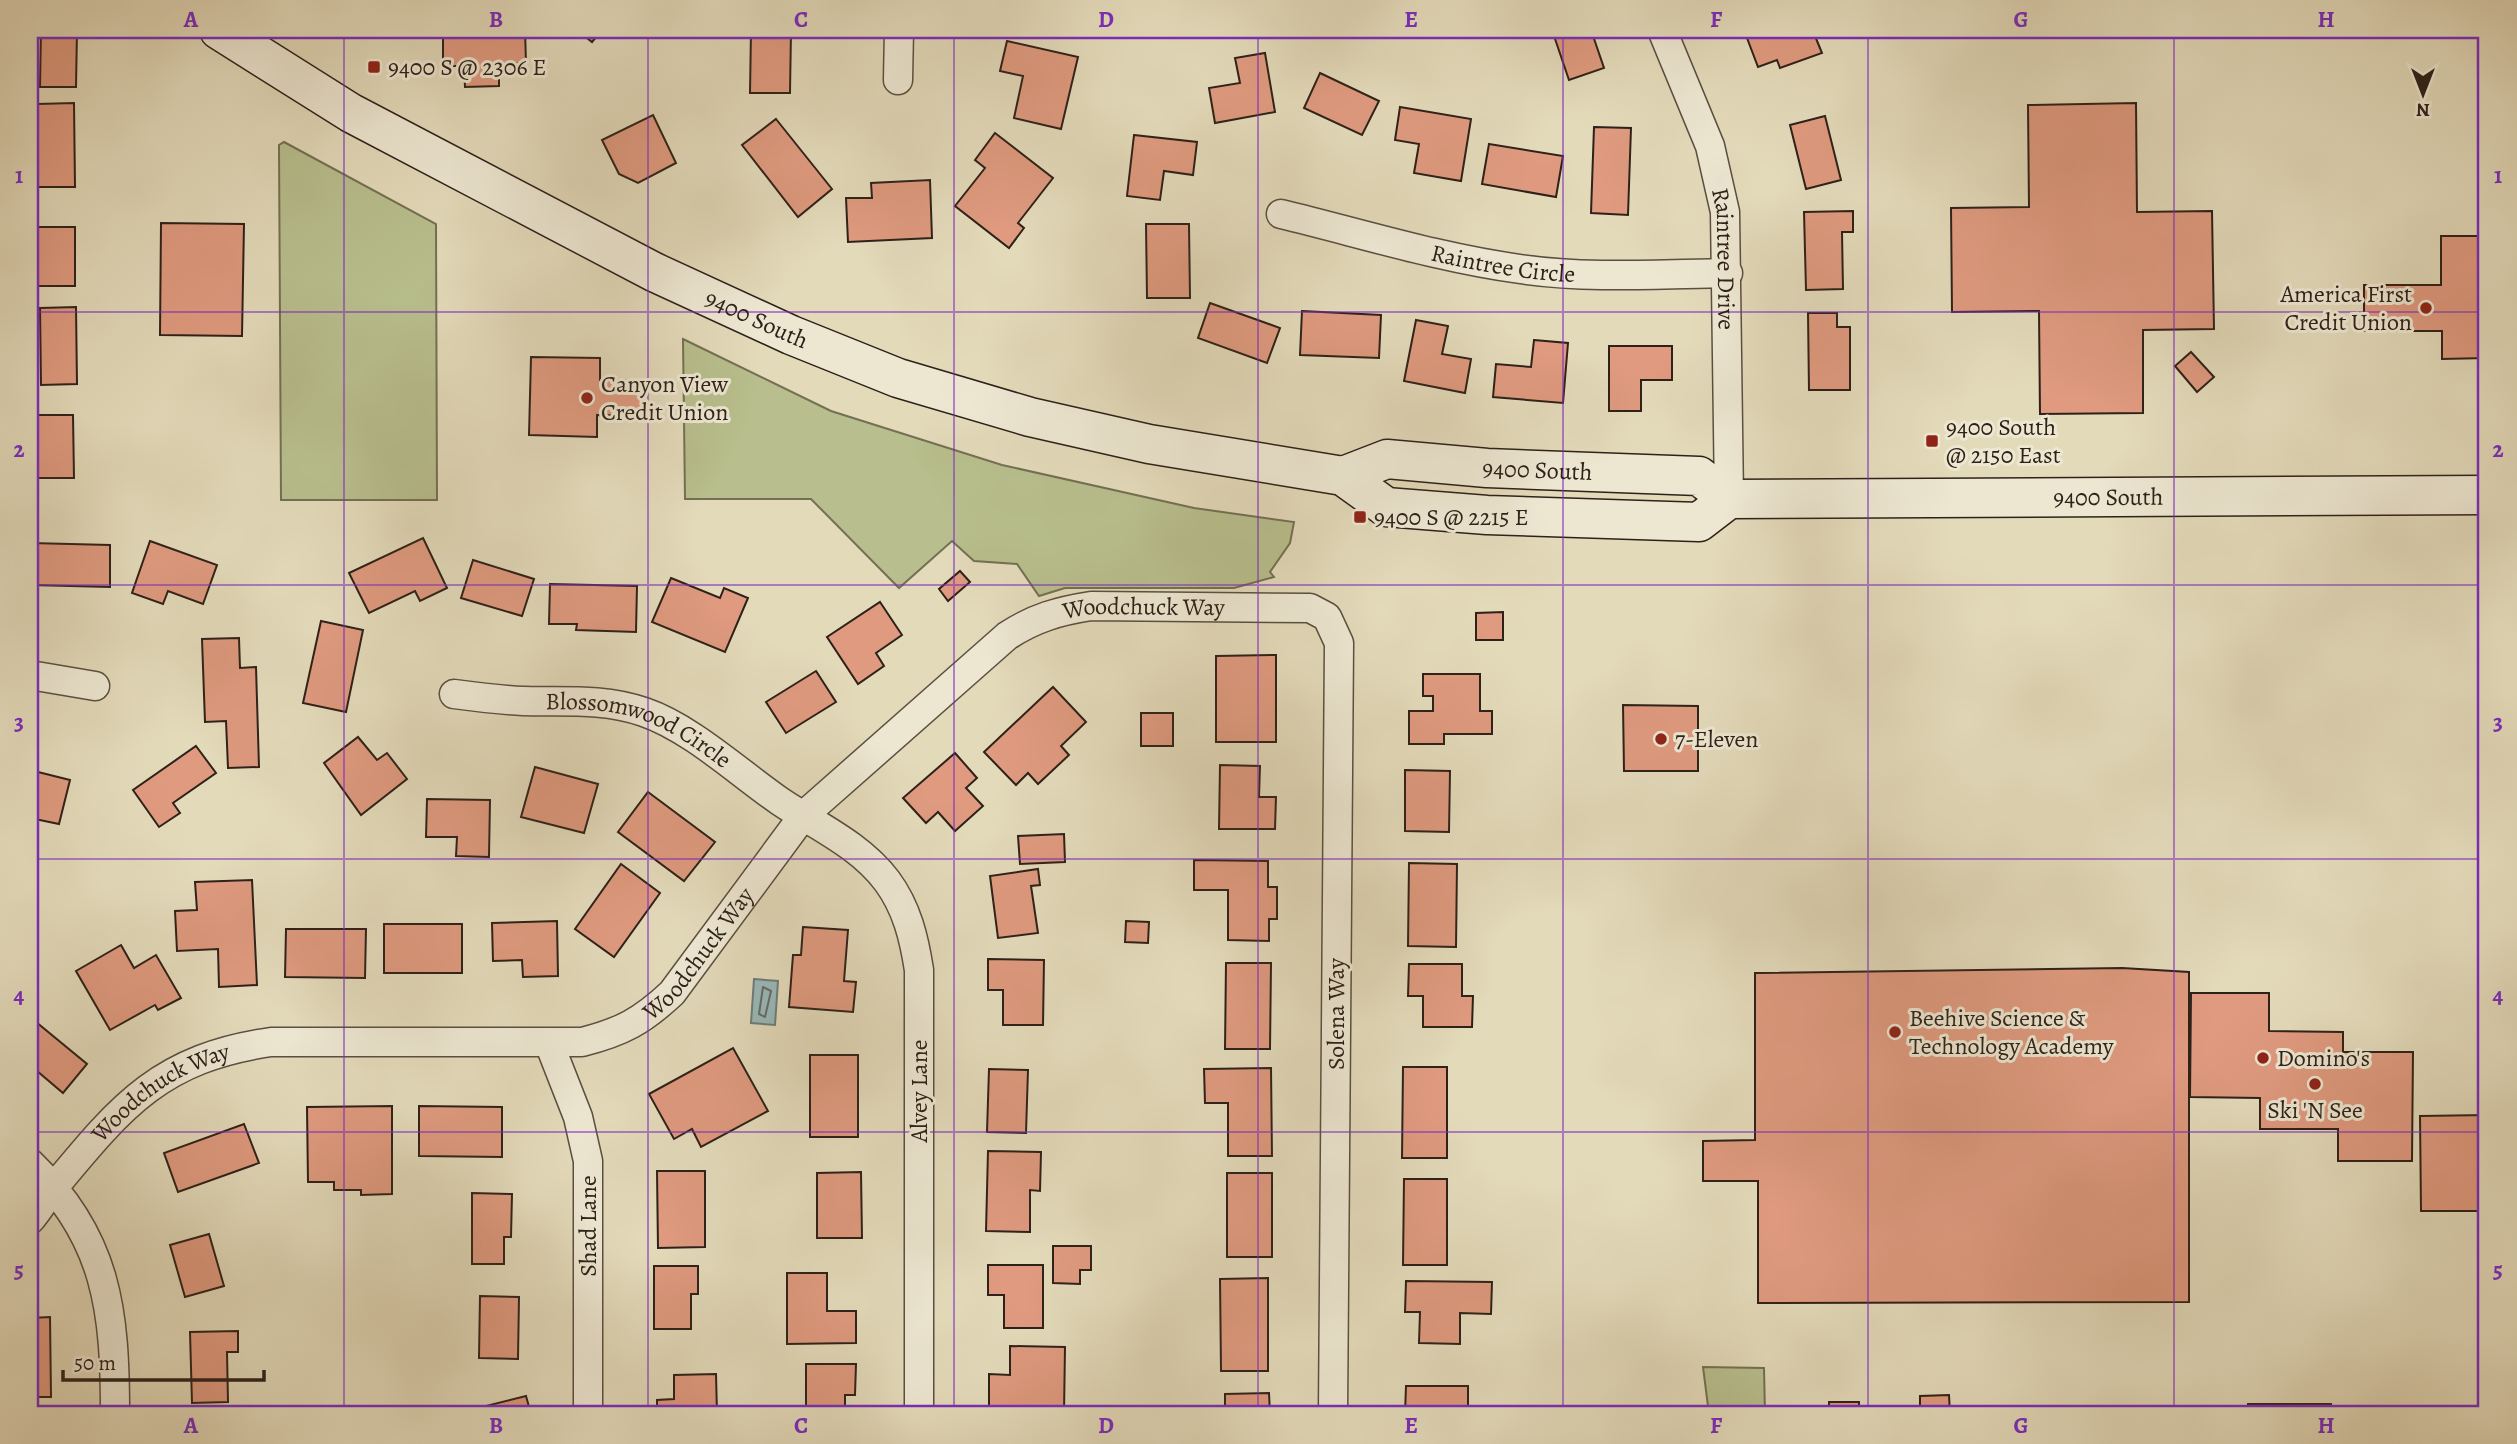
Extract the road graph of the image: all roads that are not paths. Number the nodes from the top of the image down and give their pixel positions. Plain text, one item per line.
1 (219, 30) edge
2 (898, 30) edge
3 (1662, 30) edge
4 (898, 80) dead end
5 (1281, 214) dead end
6 (1728, 273) junction
7 (2487, 495) edge
8 (1729, 499) junction
9 (1326, 617) joint
10 (30, 675) edge
11 (95, 686) dead end
12 (454, 694) dead end
13 (803, 816) junction
14 (549, 1043) junction
15 (30, 1163) edge
16 (54, 1188) junction
17 (30, 1220) edge
18 (115, 1414) edge
19 (588, 1414) edge
20 (919, 1414) edge
21 (1333, 1414) edge

1 - 8 main road, 9400 South
2 - 4 street
3 - 6 street, Raintree Drive
5 - 6 street, Raintree Circle
6 - 8 street, Raintree Drive
7 - 8 main road, 9400 South
9 - 13 street, Woodchuck Way
9 - 21 street, Solena Way
10 - 11 street
12 - 13 street, Blossomwood Circle
13 - 14 street, Woodchuck Way
13 - 20 street, Alvey Lane
14 - 16 street, Woodchuck Way
14 - 19 street, Shad Lane
15 - 16 street
16 - 17 street, Woodchuck Way
16 - 18 street

